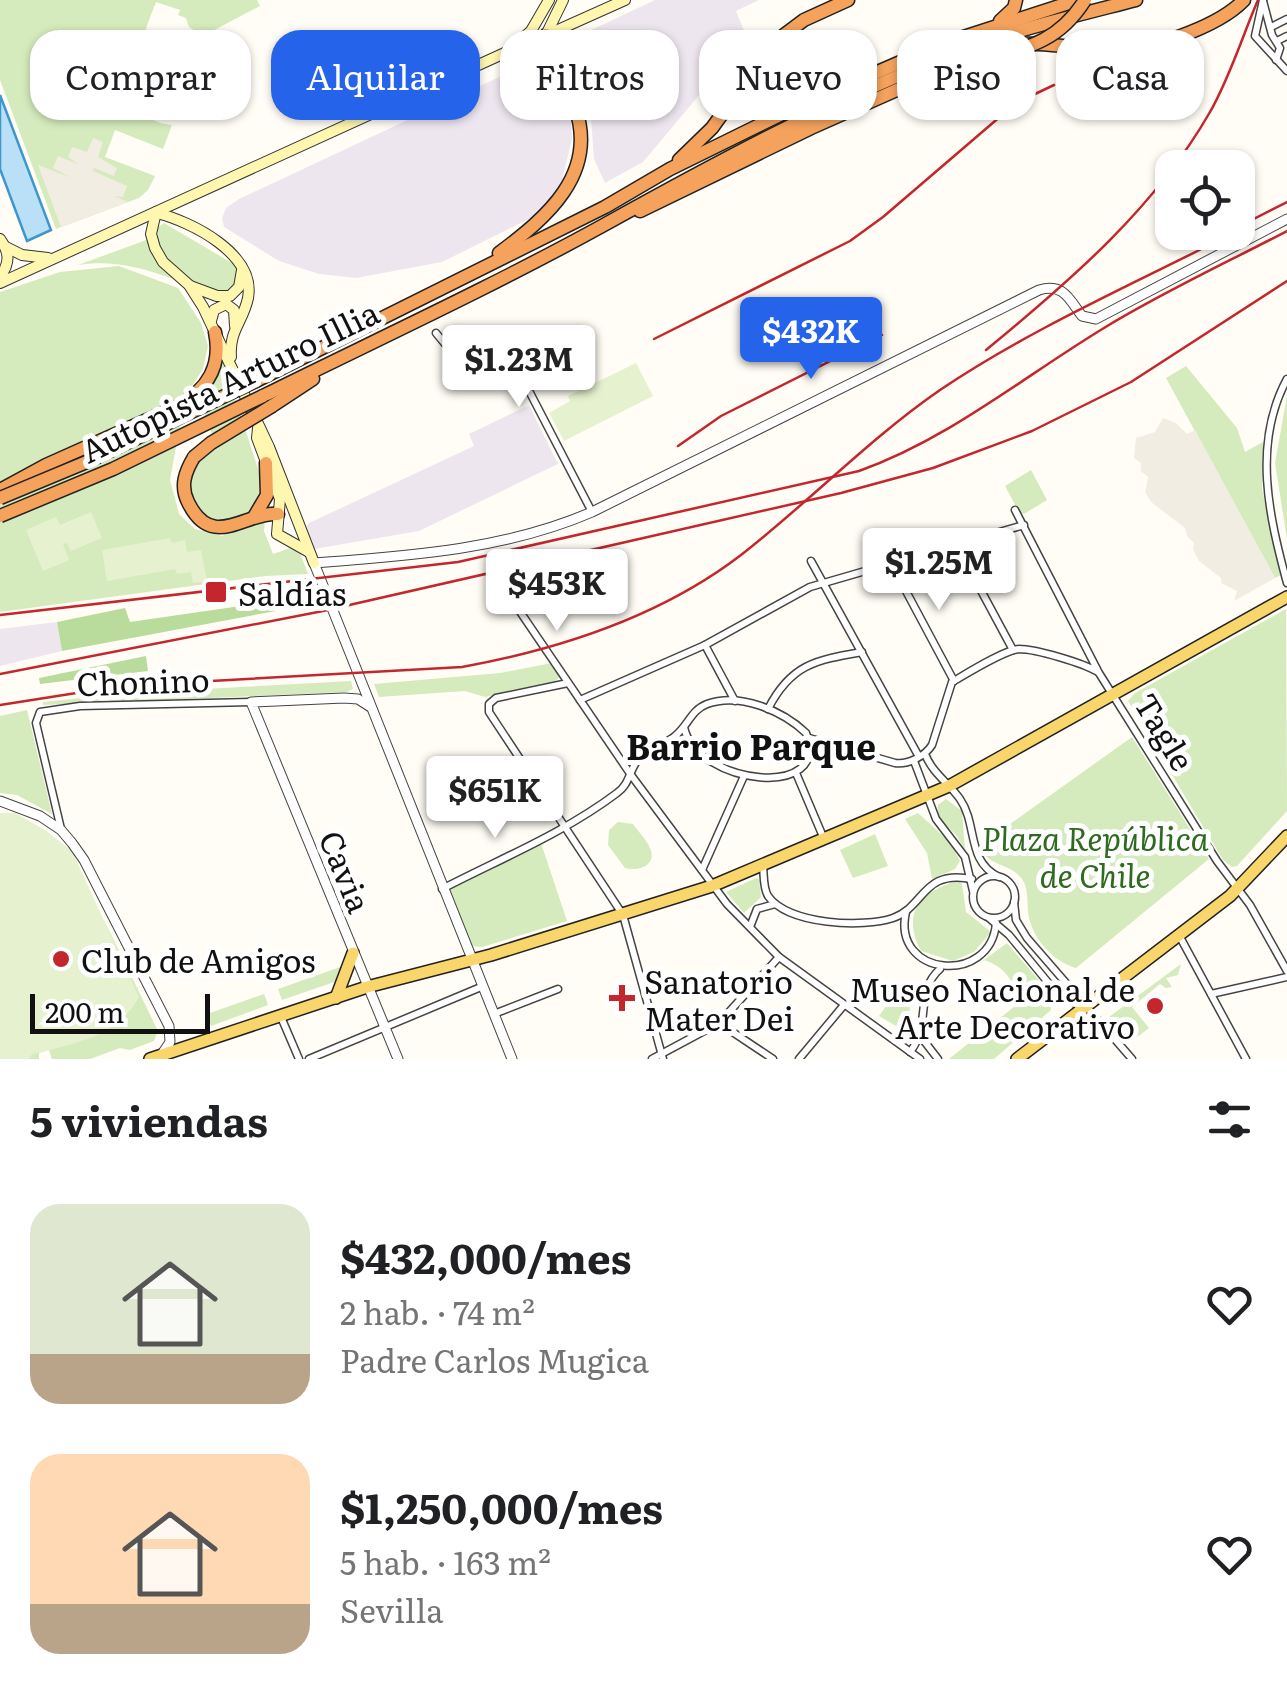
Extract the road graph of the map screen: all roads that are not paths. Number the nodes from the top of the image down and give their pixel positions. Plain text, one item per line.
1 (549, 0) edge
2 (563, 0) edge
3 (625, 0) edge
4 (848, 0) edge
5 (1016, 0) edge
6 (1082, 0) edge
7 (1136, 0) edge
8 (1244, 0) edge
9 (1263, 0) edge
10 (1287, 19) edge
11 (1272, 27) junction
12 (989, 28) junction
13 (532, 30) edge
14 (548, 30) edge
15 (557, 30) edge
16 (1025, 30) edge
17 (1287, 36) edge
18 (1276, 41) junction
19 (1036, 43) edge
20 (500, 56) edge
21 (1283, 65) edge
22 (897, 79) edge
23 (578, 120) edge
24 (670, 169) junction
25 (156, 212) junction
26 (1287, 219) edge
27 (601, 226) junction
28 (3, 243) edge
29 (50, 258) junction
30 (238, 261) junction
31 (473, 272) junction
32 (0, 280) edge
33 (189, 285) junction
34 (213, 327) junction
35 (235, 327) junction
36 (436, 334) dead end
37 (232, 368) junction
38 (1287, 380) edge
39 (268, 401) junction
40 (258, 428) junction
41 (266, 464) junction
42 (0, 490) edge
43 (0, 498) edge
44 (1015, 510) dead end
45 (592, 512) junction
46 (278, 514) junction
47 (0, 516) edge
48 (249, 521) junction
49 (299, 524) junction
50 (1024, 525) junction
51 (290, 541) junction
52 (956, 544) junction
53 (312, 559) junction
54 (811, 561) dead end
55 (891, 564) junction
56 (824, 583) junction
57 (1287, 583) edge
58 (504, 588) dead end
59 (1287, 597) edge
60 (705, 645) junction
61 (1013, 650) junction
62 (862, 652) junction
63 (1099, 674) junction
64 (954, 680) junction
65 (568, 683) junction
66 (1115, 695) junction
67 (344, 698) junction
68 (580, 700) junction
69 (251, 702) junction
70 (736, 702) junction
71 (369, 706) junction
72 (768, 708) junction
73 (684, 727) junction
74 (809, 738) junction
75 (919, 757) junction
76 (796, 773) junction
77 (631, 775) junction
78 (744, 776) junction
79 (949, 786) junction
80 (929, 795) junction
81 (0, 802) edge
82 (566, 829) junction
83 (61, 830) junction
84 (1287, 836) edge
85 (824, 839) junction
86 (763, 864) junction
87 (701, 871) junction
88 (999, 877) junction
89 (972, 879) junction
90 (712, 886) junction
91 (1239, 888) junction
92 (442, 889) junction
93 (974, 891) junction
94 (1014, 902) junction
95 (776, 904) junction
96 (906, 912) junction
97 (622, 914) junction
98 (992, 921) junction
99 (750, 928) junction
100 (1178, 935) junction
101 (353, 953) junction
102 (779, 957) junction
103 (472, 961) junction
104 (942, 968) junction
105 (1287, 974) edge
106 (481, 986) junction
107 (367, 987) junction
108 (558, 988) dead end
109 (1211, 994) junction
110 (336, 998) junction
111 (844, 1005) junction
112 (1084, 1007) junction
113 (493, 1014) junction
114 (281, 1017) junction
115 (719, 1023) junction
116 (384, 1027) junction
117 (921, 1037) junction
118 (910, 1052) junction
119 (185, 1054) edge
120 (155, 1057) edge
121 (662, 1057) edge
122 (298, 1059) edge
123 (309, 1059) edge
124 (398, 1059) edge
125 (512, 1059) edge
126 (652, 1059) edge
127 (772, 1059) edge
128 (799, 1059) edge
129 (920, 1059) edge
130 (938, 1059) edge
131 (1017, 1059) edge
132 (1132, 1059) edge
133 (1246, 1059) edge

1 - 13 main road
2 - 14 main road
3 - 15 main road
4 - 24 highway
5 - 12 highway
6 - 12 highway, Autopista Arturo Illia
6 - 27 highway, bridge
7 - 16 highway, Autopista Arturo Illia
8 - 19 highway
9 - 11 street
9 - 21 street
10 - 11 street
11 - 18 street
12 - 24 highway, Autopista Arturo Illia
17 - 18 street
18 - 21 street
20 - 25 main road
22 - 27 highway, Autopista Arturo Illia
23 - 31 highway
24 - 31 highway, Autopista Arturo Illia
25 - 29 main road
25 - 30 main road
25 - 33 main road
26 - 45 street
27 - 39 highway, Autopista Arturo Illia
28 - 29 main road
28 - 32 main road
29 - 32 main road
30 - 33 main road
30 - 35 main road
31 - 43 highway, Autopista Arturo Illia, bridge
33 - 34 main road
34 - 35 main road
34 - 37 main road
34 - 42 highway
35 - 37 main road
36 - 45 street
37 - 40 main road
38 - 57 street
39 - 47 highway, Autopista Arturo Illia, bridge
39 - 48 highway, bridge
40 - 41 main road
40 - 49 main road
41 - 46 main road
41 - 48 highway
44 - 50 street, Tagle
45 - 53 street
46 - 48 highway
46 - 49 main road
46 - 51 main road
49 - 51 main road
49 - 53 main road
50 - 52 street
50 - 63 street, Tagle
51 - 53 main road
52 - 55 street
52 - 61 street
53 - 67 street
53 - 71 street
54 - 56 street
55 - 56 street
55 - 64 street
56 - 60 street
56 - 62 street
58 - 65 street
59 - 66 main road
60 - 68 street
60 - 70 street
61 - 63 street
61 - 64 street
62 - 72 street
62 - 75 street
63 - 66 street, Tagle
64 - 75 street
65 - 68 street
65 - 82 street
66 - 79 main road
66 - 91 street, Tagle
67 - 69 street, Chonino
67 - 71 street, Chonino
68 - 77 street
69 - 83 street, Chonino
69 - 101 street, Cavia
70 - 72 street
70 - 73 street
71 - 92 street
72 - 74 street
73 - 77 street
73 - 78 street
74 - 75 street
74 - 76 street
75 - 79 street
75 - 80 street
76 - 78 street
76 - 85 street
77 - 82 street
77 - 87 street
78 - 87 street
79 - 80 main road
79 - 88 street
80 - 85 main road
80 - 89 street
81 - 83 street
82 - 92 street
82 - 97 street
83 - 120 street
84 - 91 main road
85 - 86 main road
86 - 90 main road
86 - 95 street
87 - 90 street
88 - 93 street
88 - 94 street
89 - 93 street
89 - 96 street
90 - 97 main road
90 - 99 street
91 - 100 main road
91 - 105 street, Tagle
92 - 103 street
93 - 98 street
94 - 98 street
94 - 112 street
95 - 96 street
95 - 99 street
96 - 104 street
97 - 103 main road
97 - 121 street
98 - 104 street
98 - 112 street
99 - 102 street
100 - 109 street
100 - 112 main road
101 - 107 street, Cavia
101 - 110 main road
102 - 111 street
102 - 115 street
103 - 106 street
103 - 107 main road
104 - 117 street
105 - 109 street
106 - 113 street
106 - 116 street
107 - 110 main road
107 - 116 street, Cavia
108 - 113 street
109 - 133 street
110 - 114 main road
111 - 118 street
111 - 128 street
112 - 131 main road
112 - 132 street
113 - 125 street
114 - 119 main road
114 - 122 street
115 - 121 street
115 - 127 street
116 - 123 street
116 - 124 street, Cavia
117 - 118 street
117 - 130 street
118 - 129 street
119 - 120 main road
121 - 126 street

